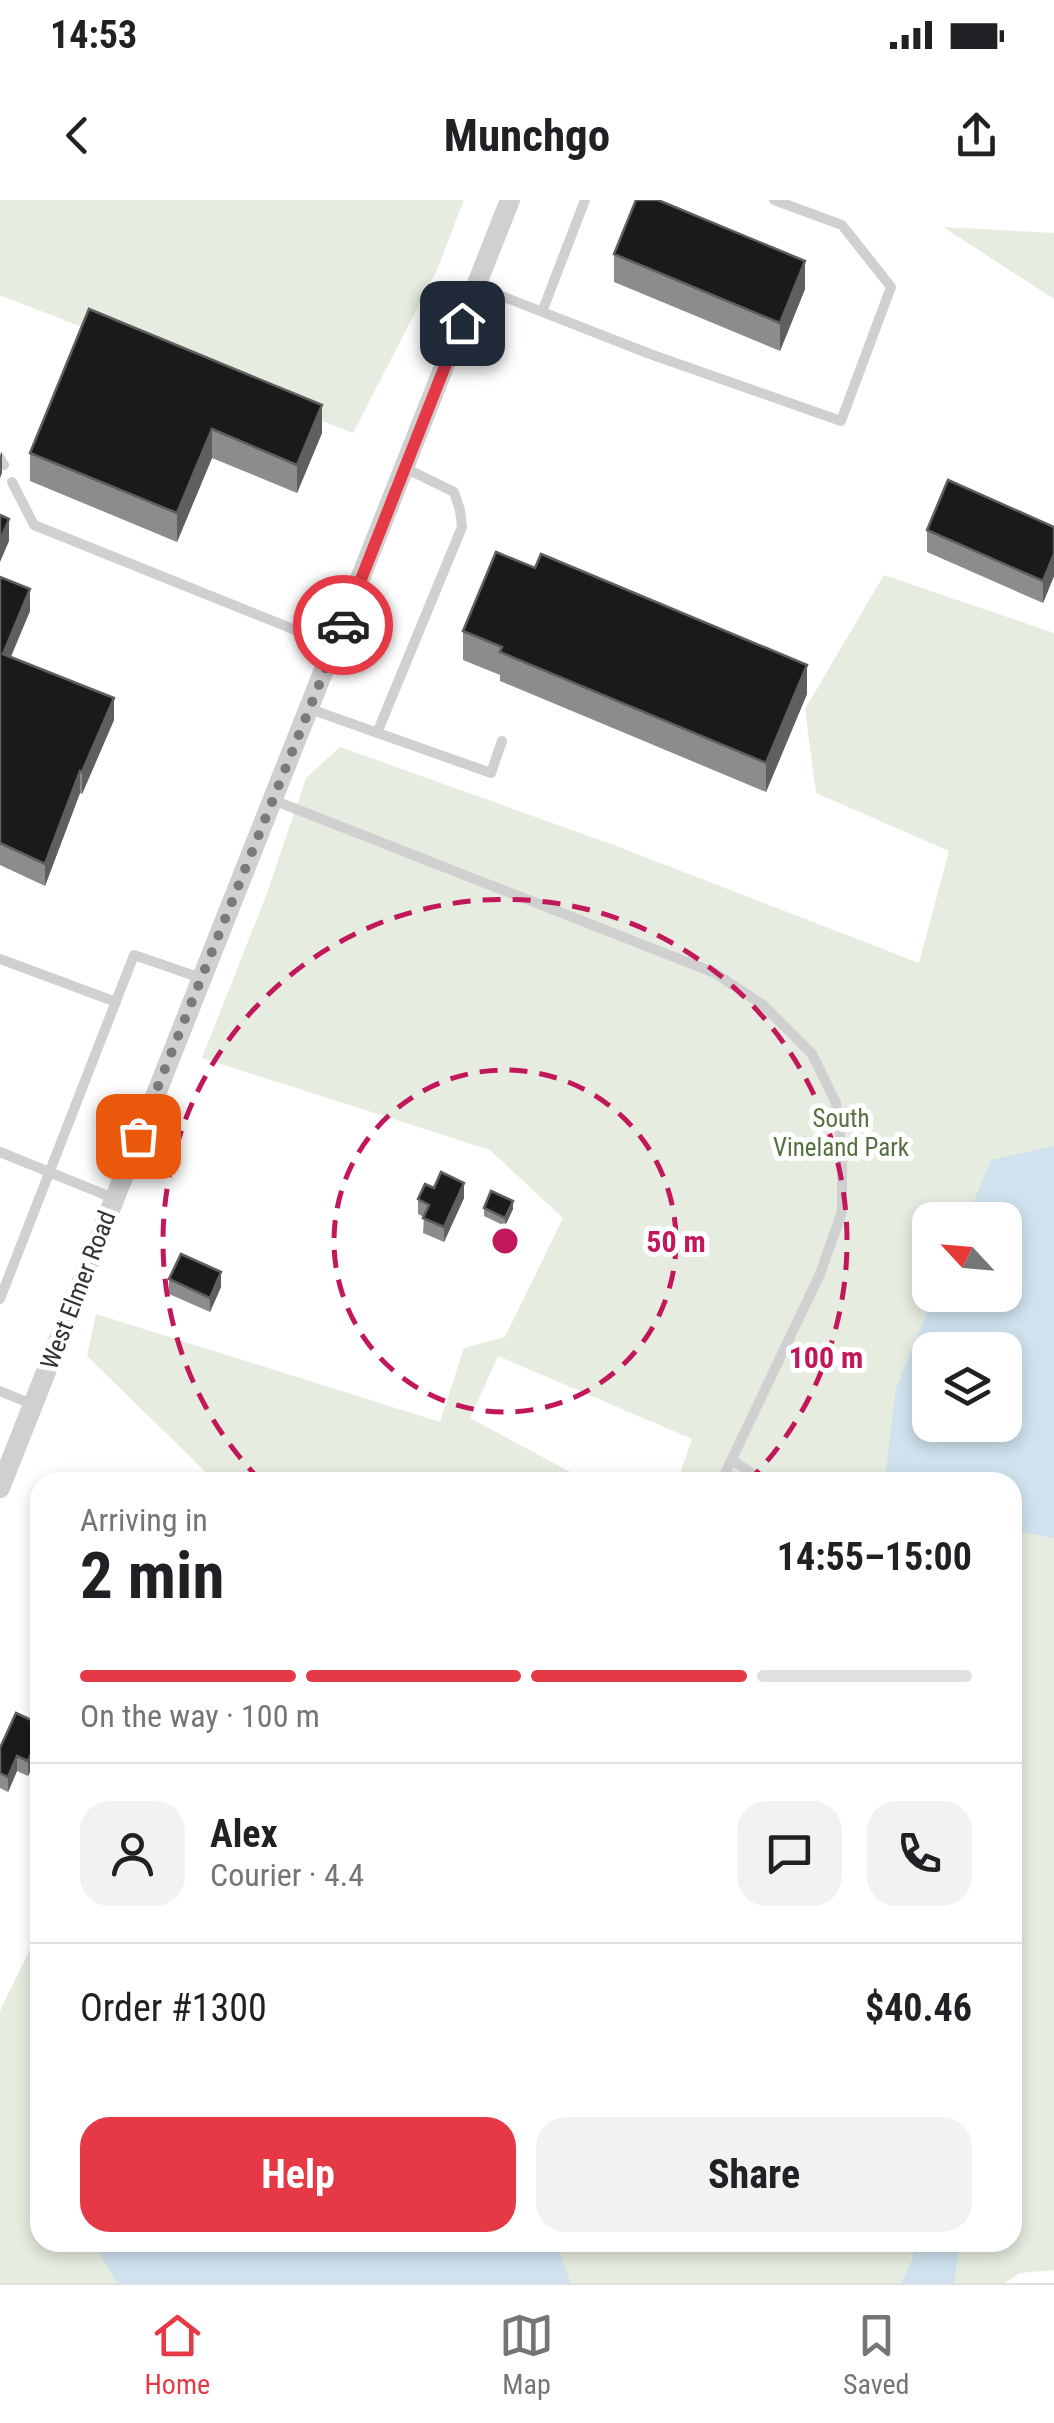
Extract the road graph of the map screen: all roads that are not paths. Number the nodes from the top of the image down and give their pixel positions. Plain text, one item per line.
1 (510, 200) edge
2 (585, 200) edge
3 (774, 200) edge
4 (476, 286) junction
5 (542, 312) junction
6 (405, 468) junction
7 (12, 482) dead end
8 (335, 646) junction
9 (310, 709) junction
10 (378, 733) junction
11 (502, 741) dead end
12 (273, 800) junction
13 (0, 959) edge
14 (201, 978) junction
15 (116, 1002) junction
16 (0, 1152) edge
17 (49, 1172) junction
18 (114, 1198) junction
19 (0, 1298) edge
20 (0, 1391) edge
21 (34, 1404) junction
22 (732, 1460) junction
23 (726, 1472) edge
24 (749, 1472) edge
25 (0, 1488) edge

1 - 4 street, West Elmer Road
2 - 5 lane
3 - 5 lane
4 - 5 lane
4 - 6 street, West Elmer Road
6 - 8 street, West Elmer Road
6 - 10 lane
7 - 8 lane
8 - 9 street, West Elmer Road
9 - 10 lane
9 - 12 street, West Elmer Road
10 - 11 lane
12 - 14 street, West Elmer Road
12 - 22 lane
13 - 15 lane
14 - 15 lane
14 - 18 street, West Elmer Road
15 - 17 lane
16 - 17 lane
17 - 18 lane
17 - 19 lane
18 - 21 street, West Elmer Road
20 - 21 lane
21 - 25 street, West Elmer Road
22 - 23 lane
22 - 24 lane

